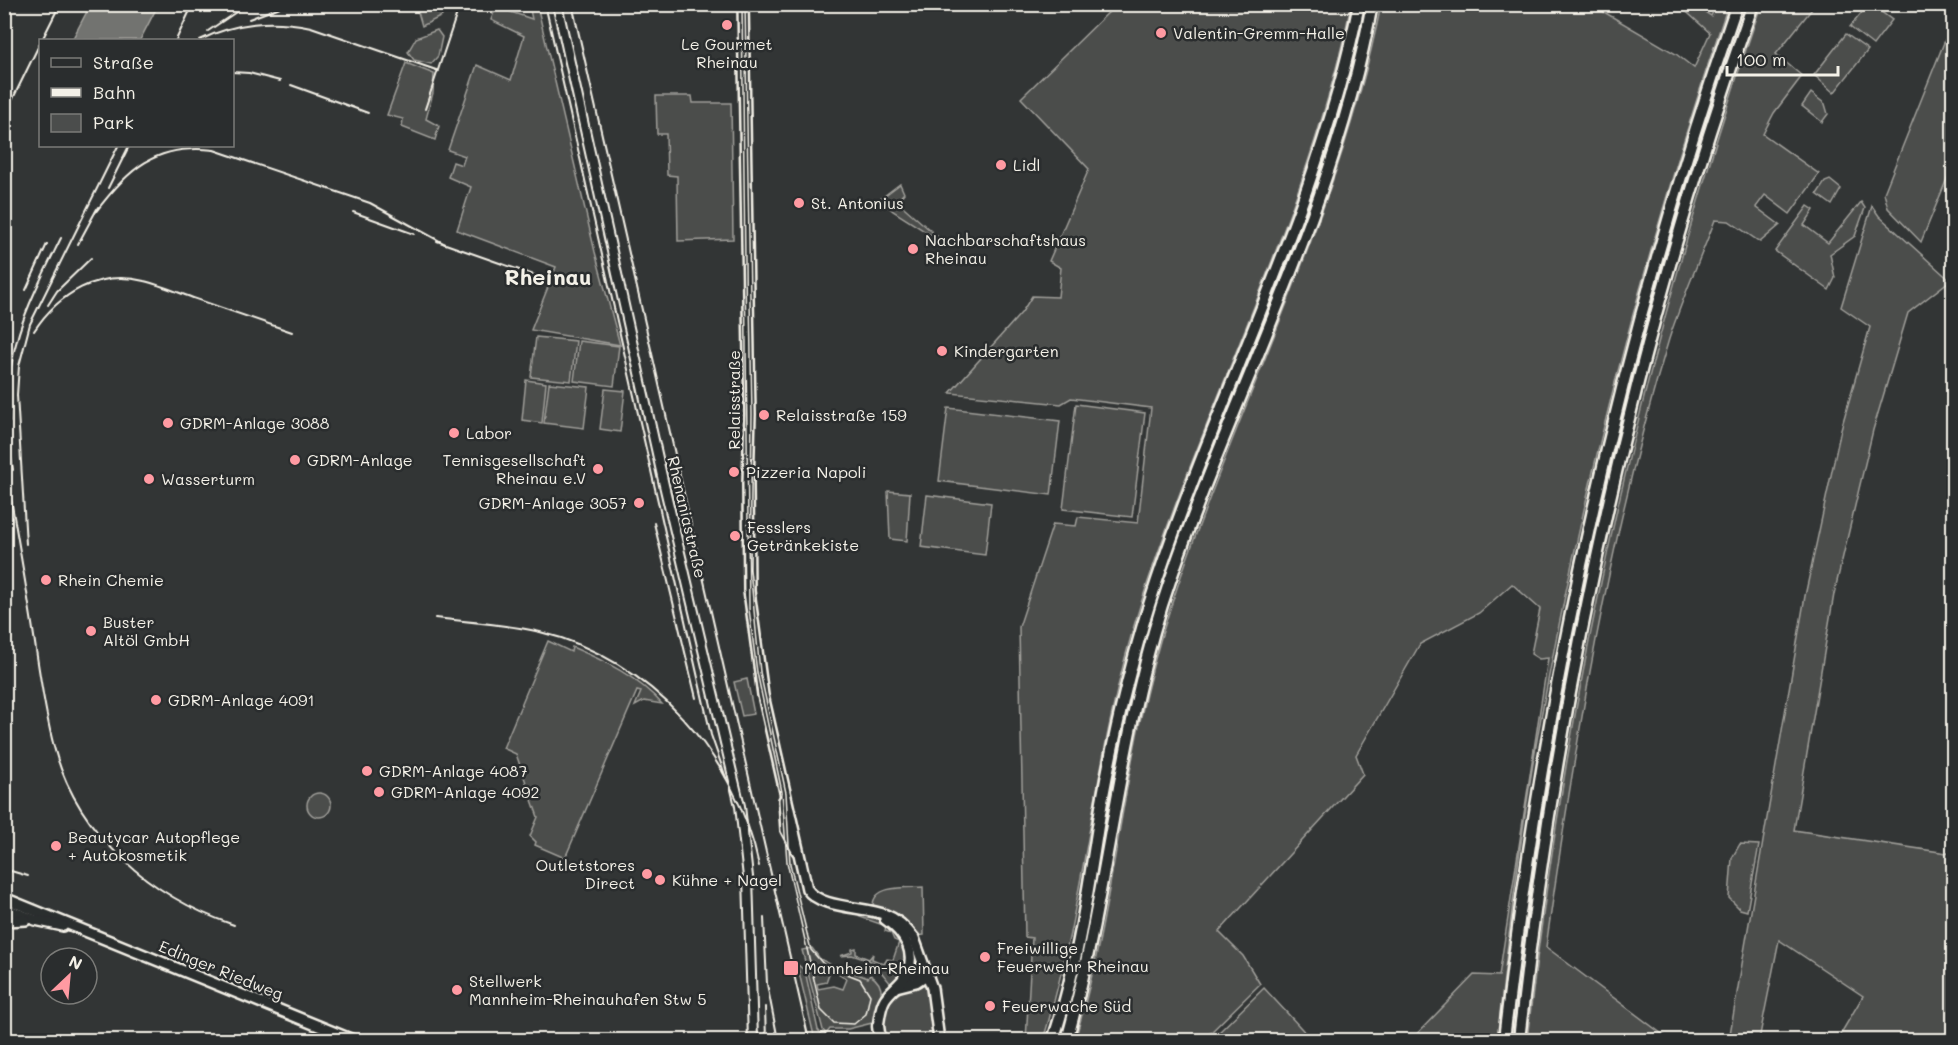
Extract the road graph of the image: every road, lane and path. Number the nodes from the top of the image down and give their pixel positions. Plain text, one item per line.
1 (557, 4) edge
2 (743, 4) edge
3 (1359, 4) edge
4 (1372, 4) edge
5 (1737, 4) edge
6 (1753, 4) edge
7 (4, 898) edge
8 (4, 908) edge
9 (873, 911) junction
10 (35, 920) junction
11 (4, 921) edge
12 (77, 929) junction
13 (904, 938) junction
14 (917, 947) junction
15 (928, 974) junction
16 (904, 977) junction
17 (896, 987) junction
18 (878, 1026) joint
19 (353, 1041) edge
20 (753, 1041) edge
21 (880, 1041) edge
22 (939, 1041) edge
23 (1053, 1041) edge
24 (1067, 1041) edge
25 (1504, 1041) edge
26 (1519, 1041) edge

1 - 20 street, Rhenaniastraße
2 - 9 main road, Relaisstraße
3 - 23 highway
4 - 24 highway
5 - 25 highway
6 - 26 highway
7 - 12 main road, Edinger Riedweg
8 - 10 main road, Edinger Riedweg
9 - 13 main road
9 - 14 main road, Relaisstraße
10 - 11 main road
10 - 12 main road, Edinger Riedweg
12 - 19 main road, Edinger Riedweg
13 - 14 main road
13 - 16 main road
14 - 15 main road, Relaisstraße
15 - 16 main road
15 - 17 main road
15 - 22 main road, Relaisstraße
16 - 17 main road
17 - 18 main road
18 - 21 highway

